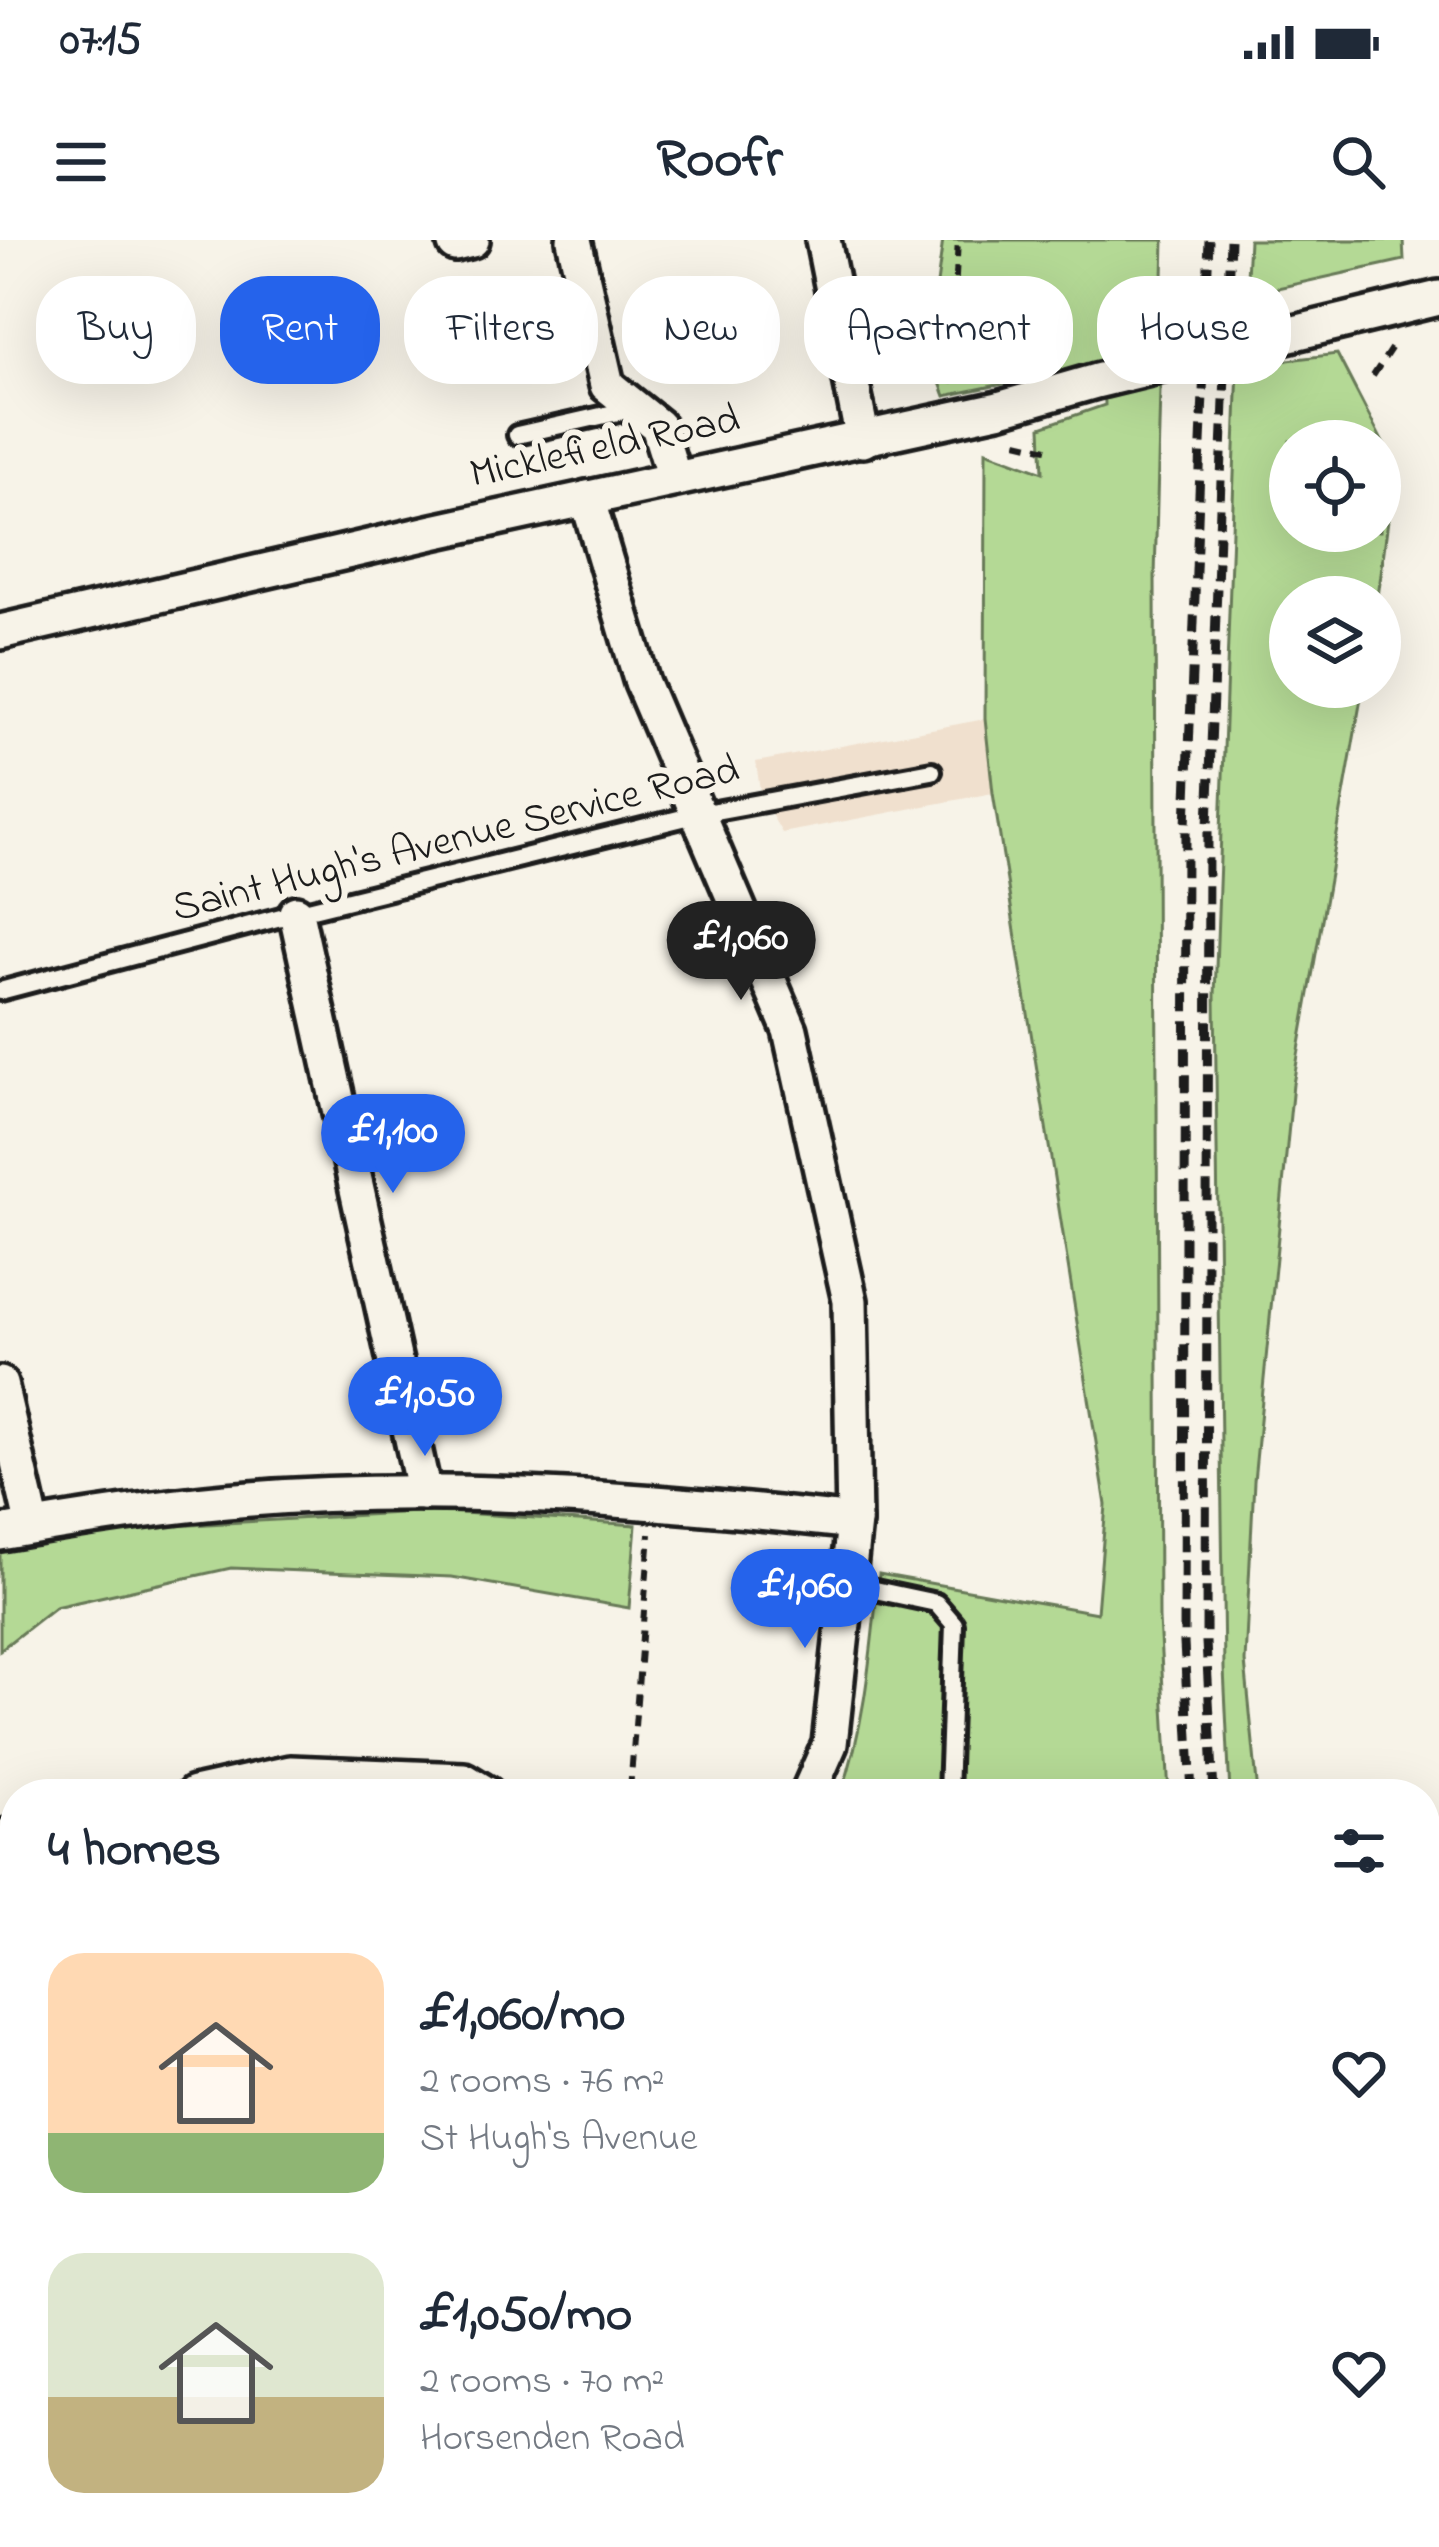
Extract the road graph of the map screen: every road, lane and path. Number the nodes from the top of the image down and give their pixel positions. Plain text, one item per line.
1 (574, 240) edge
2 (823, 240) edge
3 (958, 240) edge
4 (1439, 298) edge
5 (637, 408) junction
6 (954, 418) junction
7 (517, 435) dead end
8 (863, 440) junction
9 (674, 478) junction
10 (587, 499) junction
11 (0, 632) edge
12 (932, 771) dead end
13 (699, 814) junction
14 (296, 913) junction
15 (0, 991) edge
16 (0, 1384) edge
17 (424, 1493) junction
18 (653, 1500) junction
19 (854, 1522) junction
20 (17, 1530) edge
21 (848, 1584) junction
22 (259, 1779) edge
23 (442, 1779) edge
24 (631, 1779) edge
25 (815, 1779) edge
26 (949, 1779) edge

1 - 5 street
2 - 8 street
3 - 6 path
4 - 6 street, Micklefield Road
5 - 7 lane
5 - 9 street
6 - 8 street, Micklefield Road
8 - 9 street, Micklefield Road
9 - 10 street, Micklefield Road
10 - 11 street, Micklefield Road
10 - 13 street
12 - 13 lane, Saint Hugh's Avenue Service Road
13 - 14 lane, Saint Hugh's Avenue Service Road
13 - 19 street
14 - 15 lane, Saint Hugh's Avenue Service Road
14 - 17 street
16 - 20 street
17 - 18 street
17 - 20 street
18 - 19 street
18 - 24 path
19 - 21 street
21 - 25 street
21 - 26 lane
22 - 23 street

